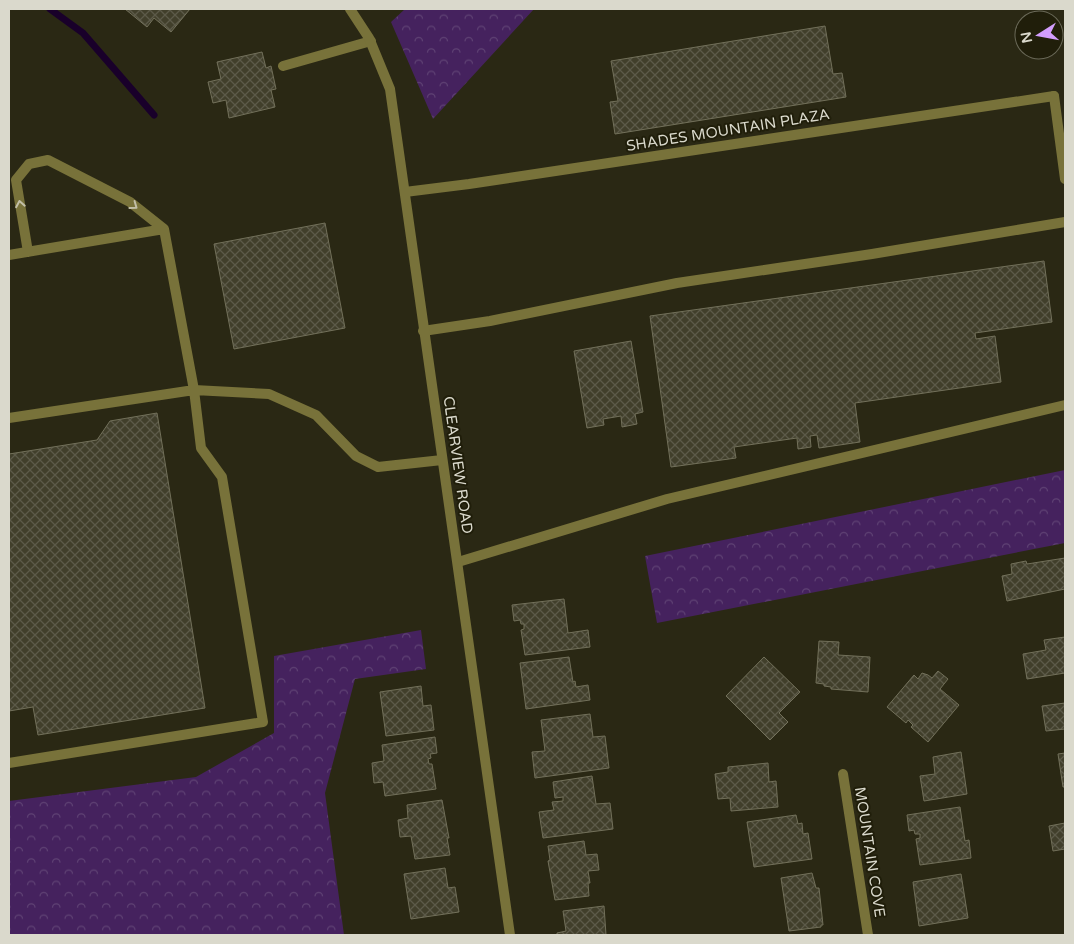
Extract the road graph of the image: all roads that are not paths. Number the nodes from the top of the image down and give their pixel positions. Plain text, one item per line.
1 (350, 9) edge
2 (371, 41) junction
3 (283, 66) dead end
4 (1065, 179) edge
5 (406, 192) junction
6 (1065, 222) edge
7 (164, 230) junction
8 (28, 252) junction
9 (9, 255) edge
10 (423, 331) junction
11 (194, 390) junction
12 (1065, 404) edge
13 (9, 418) edge
14 (442, 460) junction
15 (458, 562) junction
16 (9, 763) edge
17 (843, 774) dead end
18 (510, 935) edge
19 (868, 935) edge

1 - 2 street, CLEARVIEW ROAD
2 - 3 street
2 - 5 street, CLEARVIEW ROAD
4 - 5 street, SHADES MOUNTAIN PLAZA
5 - 10 street, CLEARVIEW ROAD
6 - 10 street
7 - 8 street
8 -> 7 street
7 - 11 street
8 - 9 street
10 - 14 street, CLEARVIEW ROAD
11 - 13 street
11 - 14 street
11 - 16 street
12 - 15 street
14 - 15 street, CLEARVIEW ROAD
15 - 18 street, CLEARVIEW ROAD
17 - 19 street, MOUNTAIN COVE

